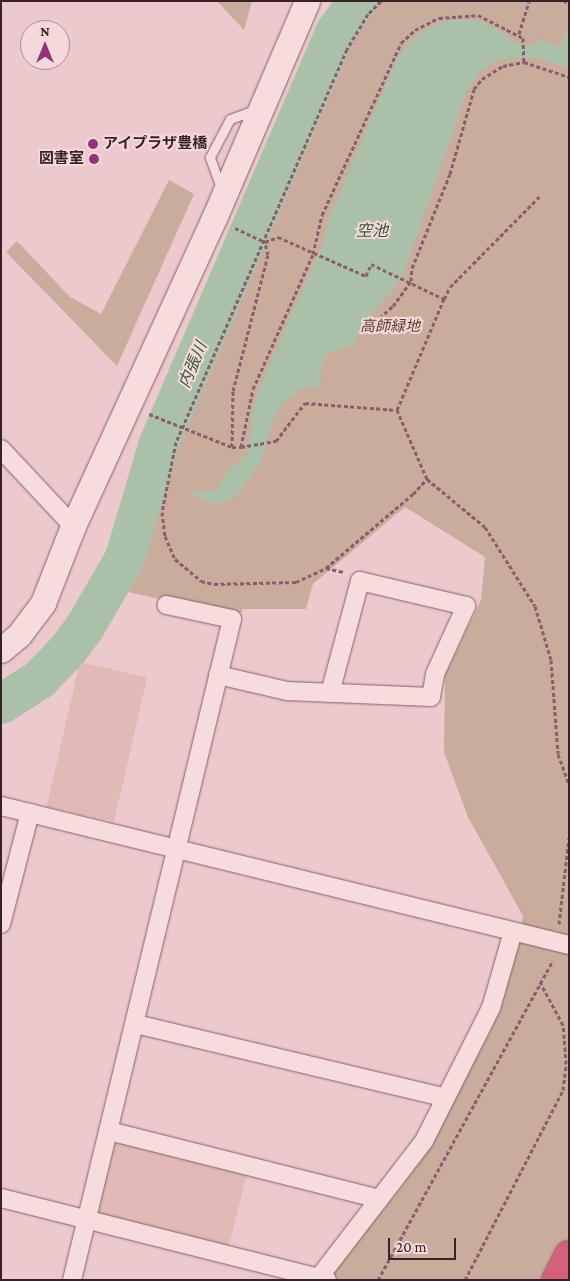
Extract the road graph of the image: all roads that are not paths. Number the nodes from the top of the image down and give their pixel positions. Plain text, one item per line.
1 (307, 1) edge
2 (1, 449) edge
3 (73, 526) junction
4 (166, 605) dead end
5 (1, 650) edge
6 (218, 675) junction
7 (330, 693) junction
8 (1, 806) edge
9 (30, 813) junction
10 (177, 850) junction
11 (1, 924) edge
12 (513, 932) junction
13 (563, 943) edge
14 (136, 1024) junction
15 (443, 1097) junction
16 (109, 1131) junction
17 (1, 1198) edge
18 (380, 1199) junction
19 (86, 1219) junction
20 (569, 1255) edge
21 (321, 1279) edge
22 (72, 1280) edge
23 (556, 1280) edge

1 - 3 street
2 - 3 street
3 - 5 street
4 - 6 street
6 - 7 street
6 - 10 street
7 - 7 street
8 - 9 street
9 - 10 street
9 - 11 street
10 - 12 street
10 - 14 street
12 - 13 street
12 - 15 street
14 - 15 street
14 - 16 street
15 - 18 street
16 - 18 street
16 - 19 street
17 - 19 street
18 - 21 street
19 - 21 street
19 - 22 street
20 - 23 highway

